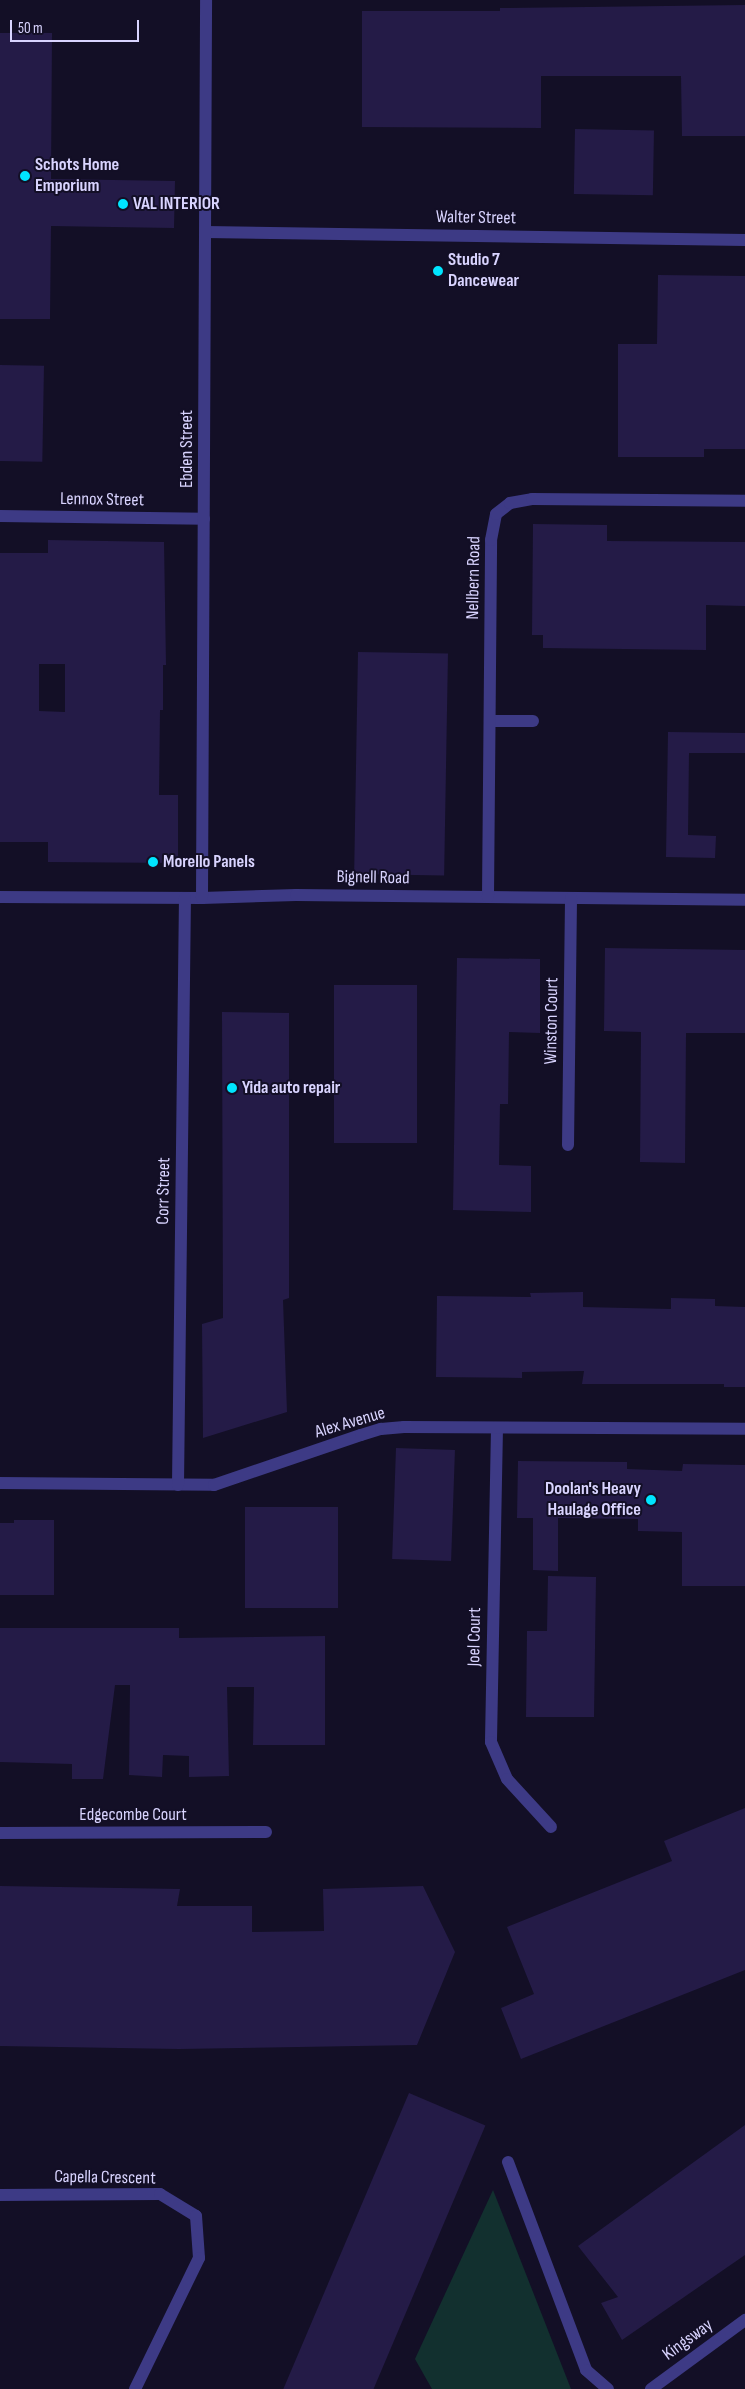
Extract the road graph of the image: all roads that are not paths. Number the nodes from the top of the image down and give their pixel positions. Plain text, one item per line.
1 (206, 0) edge
2 (206, 232) junction
3 (745, 240) edge
4 (745, 501) edge
5 (0, 516) edge
6 (204, 519) junction
7 (490, 721) junction
8 (533, 721) dead end
9 (0, 897) edge
10 (488, 897) junction
11 (185, 898) junction
12 (202, 898) junction
13 (571, 898) junction
14 (745, 900) edge
15 (568, 1145) dead end
16 (497, 1428) junction
17 (745, 1429) edge
18 (0, 1483) edge
19 (178, 1485) junction
20 (551, 1827) dead end
21 (266, 1832) dead end
22 (0, 1833) edge
23 (508, 2162) dead end
24 (0, 2195) edge
25 (745, 2320) edge
26 (135, 2389) edge
27 (608, 2389) edge
28 (651, 2389) edge

1 - 2 street, Ebden Street
2 - 3 street, Walter Street
2 - 6 street, Ebden Street
4 - 7 street, Nellbern Road
5 - 6 street, Lennox Street
6 - 12 street, Ebden Street
7 - 8 street
7 - 10 street, Nellbern Road
9 - 11 street, Bignell Road
10 - 12 street, Bignell Road
10 - 13 street, Bignell Road
11 - 12 street, Bignell Road
11 - 19 street, Corr Street
13 - 14 street, Bignell Road
13 - 15 street, Winston Court
16 - 17 street, Alex Avenue
16 - 19 street, Alex Avenue
16 - 20 street, Joel Court
18 - 19 street, Alex Avenue
21 - 22 street, Edgecombe Court
23 - 27 street
24 - 26 street, Capella Crescent
25 - 28 street, Kingsway

